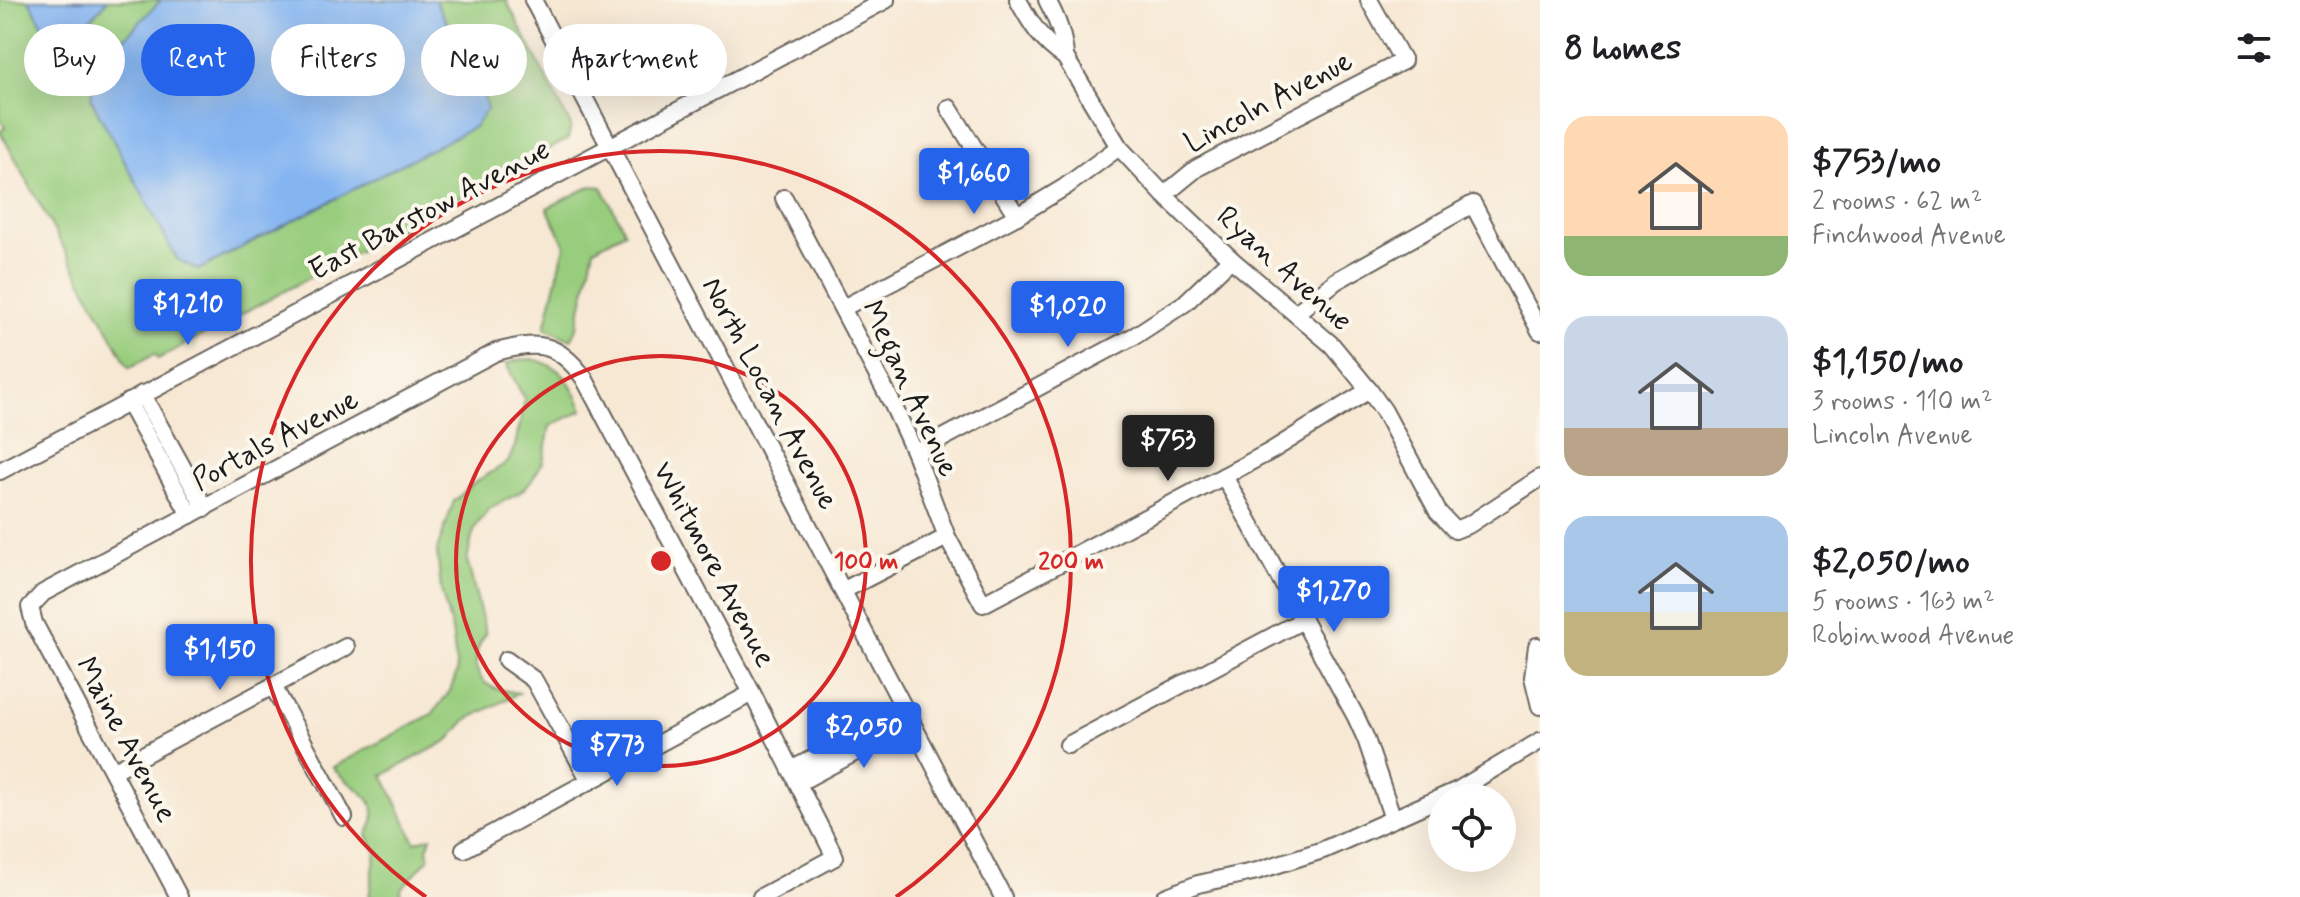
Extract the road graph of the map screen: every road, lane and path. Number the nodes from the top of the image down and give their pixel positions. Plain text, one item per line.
1 (533, 0) edge
2 (886, 0) edge
3 (1018, 0) edge
4 (1047, 0) edge
5 (1369, 0) edge
6 (1065, 57) junction
7 (949, 108) dead end
8 (609, 145) junction
9 (1119, 147) junction
10 (1164, 195) junction
11 (784, 198) dead end
12 (1017, 216) junction
13 (1231, 259) junction
14 (843, 308) junction
15 (1296, 313) junction
16 (1540, 331) edge
17 (554, 349) joint
18 (1369, 390) junction
19 (135, 398) junction
20 (915, 453) junction
21 (0, 471) edge
22 (1224, 476) junction
23 (1540, 478) edge
24 (198, 512) junction
25 (947, 537) junction
26 (844, 590) junction
27 (30, 607) joint
28 (1303, 620) junction
29 (1537, 646) dead end
30 (346, 647) dead end
31 (506, 660) dead end
32 (273, 686) junction
33 (752, 693) junction
34 (1540, 706) edge
35 (908, 715) junction
36 (1540, 741) edge
37 (1068, 745) dead end
38 (113, 771) junction
39 (794, 776) junction
40 (590, 781) junction
41 (344, 817) dead end
42 (1393, 819) junction
43 (464, 849) dead end
44 (179, 897) edge
45 (761, 897) edge
46 (1003, 897) edge
47 (1165, 897) edge

1 - 8 street, North Locan Avenue
2 - 8 street, East Barstow Avenue
3 - 6 street, Ryan Avenue
4 - 6 street, Ryan Avenue
5 - 10 street, Lincoln Avenue
6 - 9 street, Ryan Avenue
7 - 12 street
8 - 19 street, East Barstow Avenue
8 - 26 street, North Locan Avenue
9 - 10 street, Ryan Avenue
9 - 12 street
10 - 13 street, Ryan Avenue
11 - 14 street, Megan Avenue
12 - 14 street
13 - 15 street, Ryan Avenue
13 - 20 street
14 - 20 street, Megan Avenue
15 - 16 street
15 - 18 street, Ryan Avenue
17 - 24 street, Portals Avenue
17 - 33 street, Whitmore Avenue
18 - 22 street
18 - 23 street, Ryan Avenue
19 - 21 street, East Barstow Avenue
19 - 24 street
20 - 25 street, Megan Avenue
22 - 25 street, Megan Avenue
22 - 28 street
24 - 27 street, Portals Avenue
25 - 26 street
26 - 35 street, North Locan Avenue
27 - 38 street, Maine Avenue
28 - 37 street
28 - 42 street
29 - 34 street
30 - 32 street
31 - 40 street
32 - 38 street
32 - 41 street
33 - 39 street, Whitmore Avenue
33 - 40 street
35 - 39 street
35 - 46 street, North Locan Avenue
36 - 42 street
38 - 44 street, Maine Avenue
39 - 45 street, Whitmore Avenue
40 - 43 street
42 - 47 street

